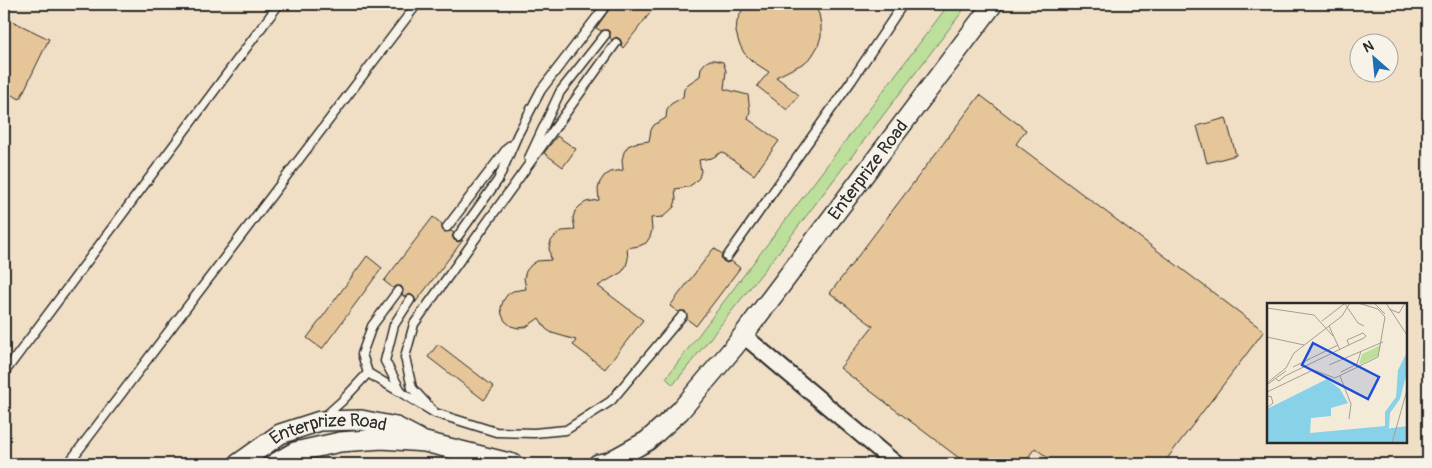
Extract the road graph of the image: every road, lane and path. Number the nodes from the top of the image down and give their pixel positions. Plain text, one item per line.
1 (279, 4) edge
2 (417, 4) edge
3 (607, 4) edge
4 (903, 4) edge
5 (993, 4) edge
6 (605, 35) dead end
7 (616, 43) dead end
8 (518, 134) junction
9 (521, 176) junction
10 (447, 227) dead end
11 (458, 236) dead end
12 (727, 257) dead end
13 (398, 291) dead end
14 (410, 300) dead end
15 (682, 316) dead end
16 (743, 335) junction
17 (4, 373) edge
18 (368, 373) junction
19 (402, 393) junction
20 (435, 413) junction
21 (320, 421) junction
22 (425, 442) junction
23 (68, 464) edge
24 (238, 464) edge
25 (274, 464) edge
26 (513, 464) edge
27 (598, 464) edge
28 (896, 464) edge

1 - 17 lane
2 - 23 lane
3 - 8 lane
4 - 12 lane
5 - 16 street, Enterprize Road
6 - 9 lane
7 - 9 lane
8 - 10 lane
8 - 11 lane
9 - 20 lane
13 - 18 lane
14 - 19 lane
15 - 20 lane
16 - 27 street, Enterprize Road
16 - 28 street
18 - 19 lane
18 - 21 lane
19 - 20 lane
21 - 22 street, Enterprize Road
21 - 24 street, Enterprize Road
22 - 25 street, Enterprize Road
22 - 26 street, Enterprize Road

